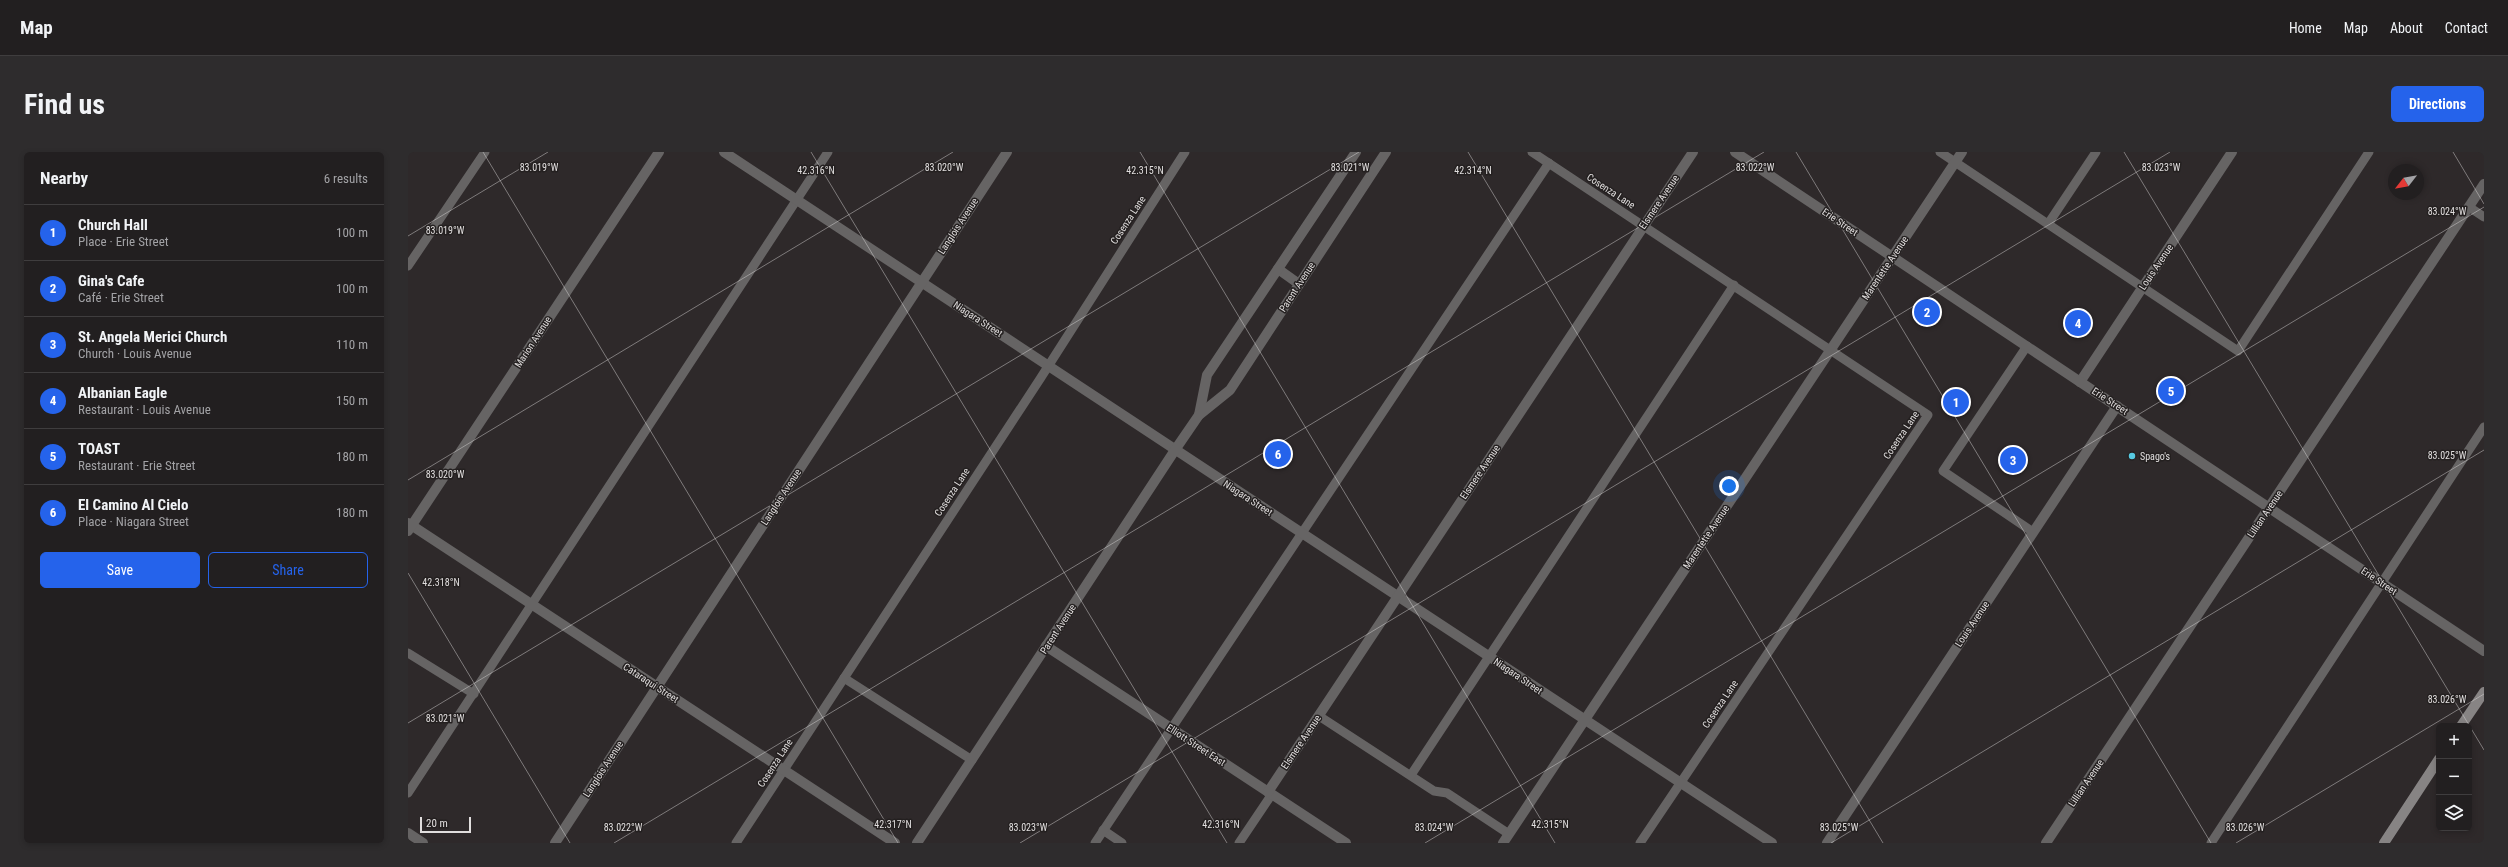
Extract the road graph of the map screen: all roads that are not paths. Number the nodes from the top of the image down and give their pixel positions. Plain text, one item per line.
1 (485, 152) edge
2 (659, 152) edge
3 (724, 152) edge
4 (828, 152) edge
5 (1007, 152) edge
6 (1185, 152) edge
7 (1356, 152) edge
8 (1532, 152) edge
9 (1692, 152) edge
10 (1735, 152) edge
11 (1940, 152) edge
12 (1962, 152) edge
13 (2096, 152) edge
14 (2232, 152) edge
15 (2369, 152) edge
16 (1381, 154) edge
17 (1955, 162) junction
18 (1549, 163) junction
19 (2484, 184) edge
20 (796, 199) junction
21 (2469, 207) junction
22 (2484, 217) edge
23 (2048, 224) junction
24 (1644, 226) junction
25 (1893, 257) junction
26 (408, 266) edge
27 (1278, 269) junction
28 (922, 282) junction
29 (1299, 284) junction
30 (1734, 285) junction
31 (2142, 287) junction
32 (2027, 346) junction
33 (1831, 350) junction
34 (1048, 366) junction
35 (2080, 382) junction
36 (2117, 406) junction
37 (1199, 415) junction
38 (2484, 427) edge
39 (1175, 450) junction
40 (2269, 508) junction
41 (409, 526) edge
42 (2033, 532) junction
43 (1302, 533) junction
44 (2381, 582) junction
45 (1398, 596) junction
46 (533, 604) junction
47 (1046, 646) junction
48 (2484, 651) edge
49 (408, 653) edge
50 (1490, 657) junction
51 (844, 678) junction
52 (657, 686) junction
53 (2484, 692) edge
54 (474, 694) junction
55 (1319, 716) junction
56 (1585, 720) junction
57 (2463, 723) edge
58 (1171, 728) junction
59 (972, 760) junction
60 (2436, 764) edge
61 (783, 770) junction
62 (1411, 775) junction
63 (1680, 782) junction
64 (408, 793) edge
65 (1270, 793) junction
66 (1103, 830) junction
67 (408, 833) edge
68 (1509, 834) junction
69 (423, 843) edge
70 (555, 843) edge
71 (736, 843) edge
72 (895, 843) edge
73 (917, 843) edge
74 (1095, 843) edge
75 (1122, 843) edge
76 (1239, 843) edge
77 (1346, 843) edge
78 (1503, 843) edge
79 (1640, 843) edge
80 (1772, 843) edge
81 (1827, 843) edge
82 (2046, 843) edge
83 (2210, 843) edge
84 (2384, 843) edge

1 - 26 lane
2 - 41 street, Marion Avenue
3 - 20 street, Niagara Street
4 - 20 lane
5 - 28 street, Langlois Avenue
6 - 34 lane, Cosenza Lane
7 - 27 street, Parent Avenue
8 - 18 lane, Cosenza Lane
9 - 24 street, Elsmere Avenue
10 - 25 street, Erie Street
11 - 17 lane
12 - 17 street, Marentette Avenue
13 - 23 lane
14 - 31 street, Louis Avenue
15 - 31 lane
16 - 29 street, Parent Avenue
17 - 23 lane
17 - 25 street, Marentette Avenue
18 - 24 lane, Cosenza Lane
18 - 43 lane
19 - 21 street, Lillian Avenue
20 - 28 street, Niagara Street
20 - 46 lane
21 - 22 lane
21 - 40 street, Lillian Avenue
23 - 31 lane
24 - 30 lane, Cosenza Lane
24 - 45 street, Elsmere Avenue
25 - 32 street, Erie Street
25 - 33 street, Marentette Avenue
27 - 29 street
27 - 37 street, Parent Avenue
28 - 34 street, Niagara Street
28 - 52 street, Langlois Avenue
29 - 37 street, Parent Avenue
30 - 33 lane, Cosenza Lane
30 - 50 lane
31 - 35 street, Louis Avenue
32 - 35 street, Erie Street
32 - 42 lane
33 - 56 street, Marentette Avenue
33 - 63 lane, Cosenza Lane
34 - 39 street, Niagara Street
34 - 51 lane, Cosenza Lane
35 - 36 street, Erie Street
36 - 40 street, Erie Street
36 - 42 street, Louis Avenue
37 - 39 street, Parent Avenue
38 - 44 lane
39 - 43 street, Niagara Street
39 - 47 street, Parent Avenue
40 - 44 street, Erie Street
40 - 82 street, Lillian Avenue
41 - 46 street, Cataraqui Street
42 - 81 street, Louis Avenue
43 - 45 street, Niagara Street
43 - 58 lane
44 - 48 street, Erie Street
44 - 83 lane
45 - 50 street, Niagara Street
45 - 55 street, Elsmere Avenue
46 - 52 street, Cataraqui Street
46 - 54 lane
47 - 58 street, Elliott Street East
47 - 59 street, Parent Avenue
49 - 54 lane
50 - 56 street, Niagara Street
50 - 62 lane
51 - 59 lane
51 - 61 lane, Cosenza Lane
52 - 61 street, Cataraqui Street
52 - 70 street, Langlois Avenue
53 - 57 main road
54 - 64 lane
55 - 62 lane
55 - 65 street, Elsmere Avenue
56 - 63 street, Niagara Street
56 - 68 street, Marentette Avenue
58 - 65 street, Elliott Street East
58 - 66 lane
59 - 73 street, Parent Avenue
60 - 84 main road
61 - 71 lane, Cosenza Lane
61 - 72 street, Cataraqui Street
62 - 68 lane
63 - 79 lane, Cosenza Lane
63 - 80 street, Niagara Street
65 - 76 lane
65 - 77 street, Elliott Street East
66 - 74 lane
66 - 75 lane
67 - 69 street
68 - 78 street, Marentette Avenue

